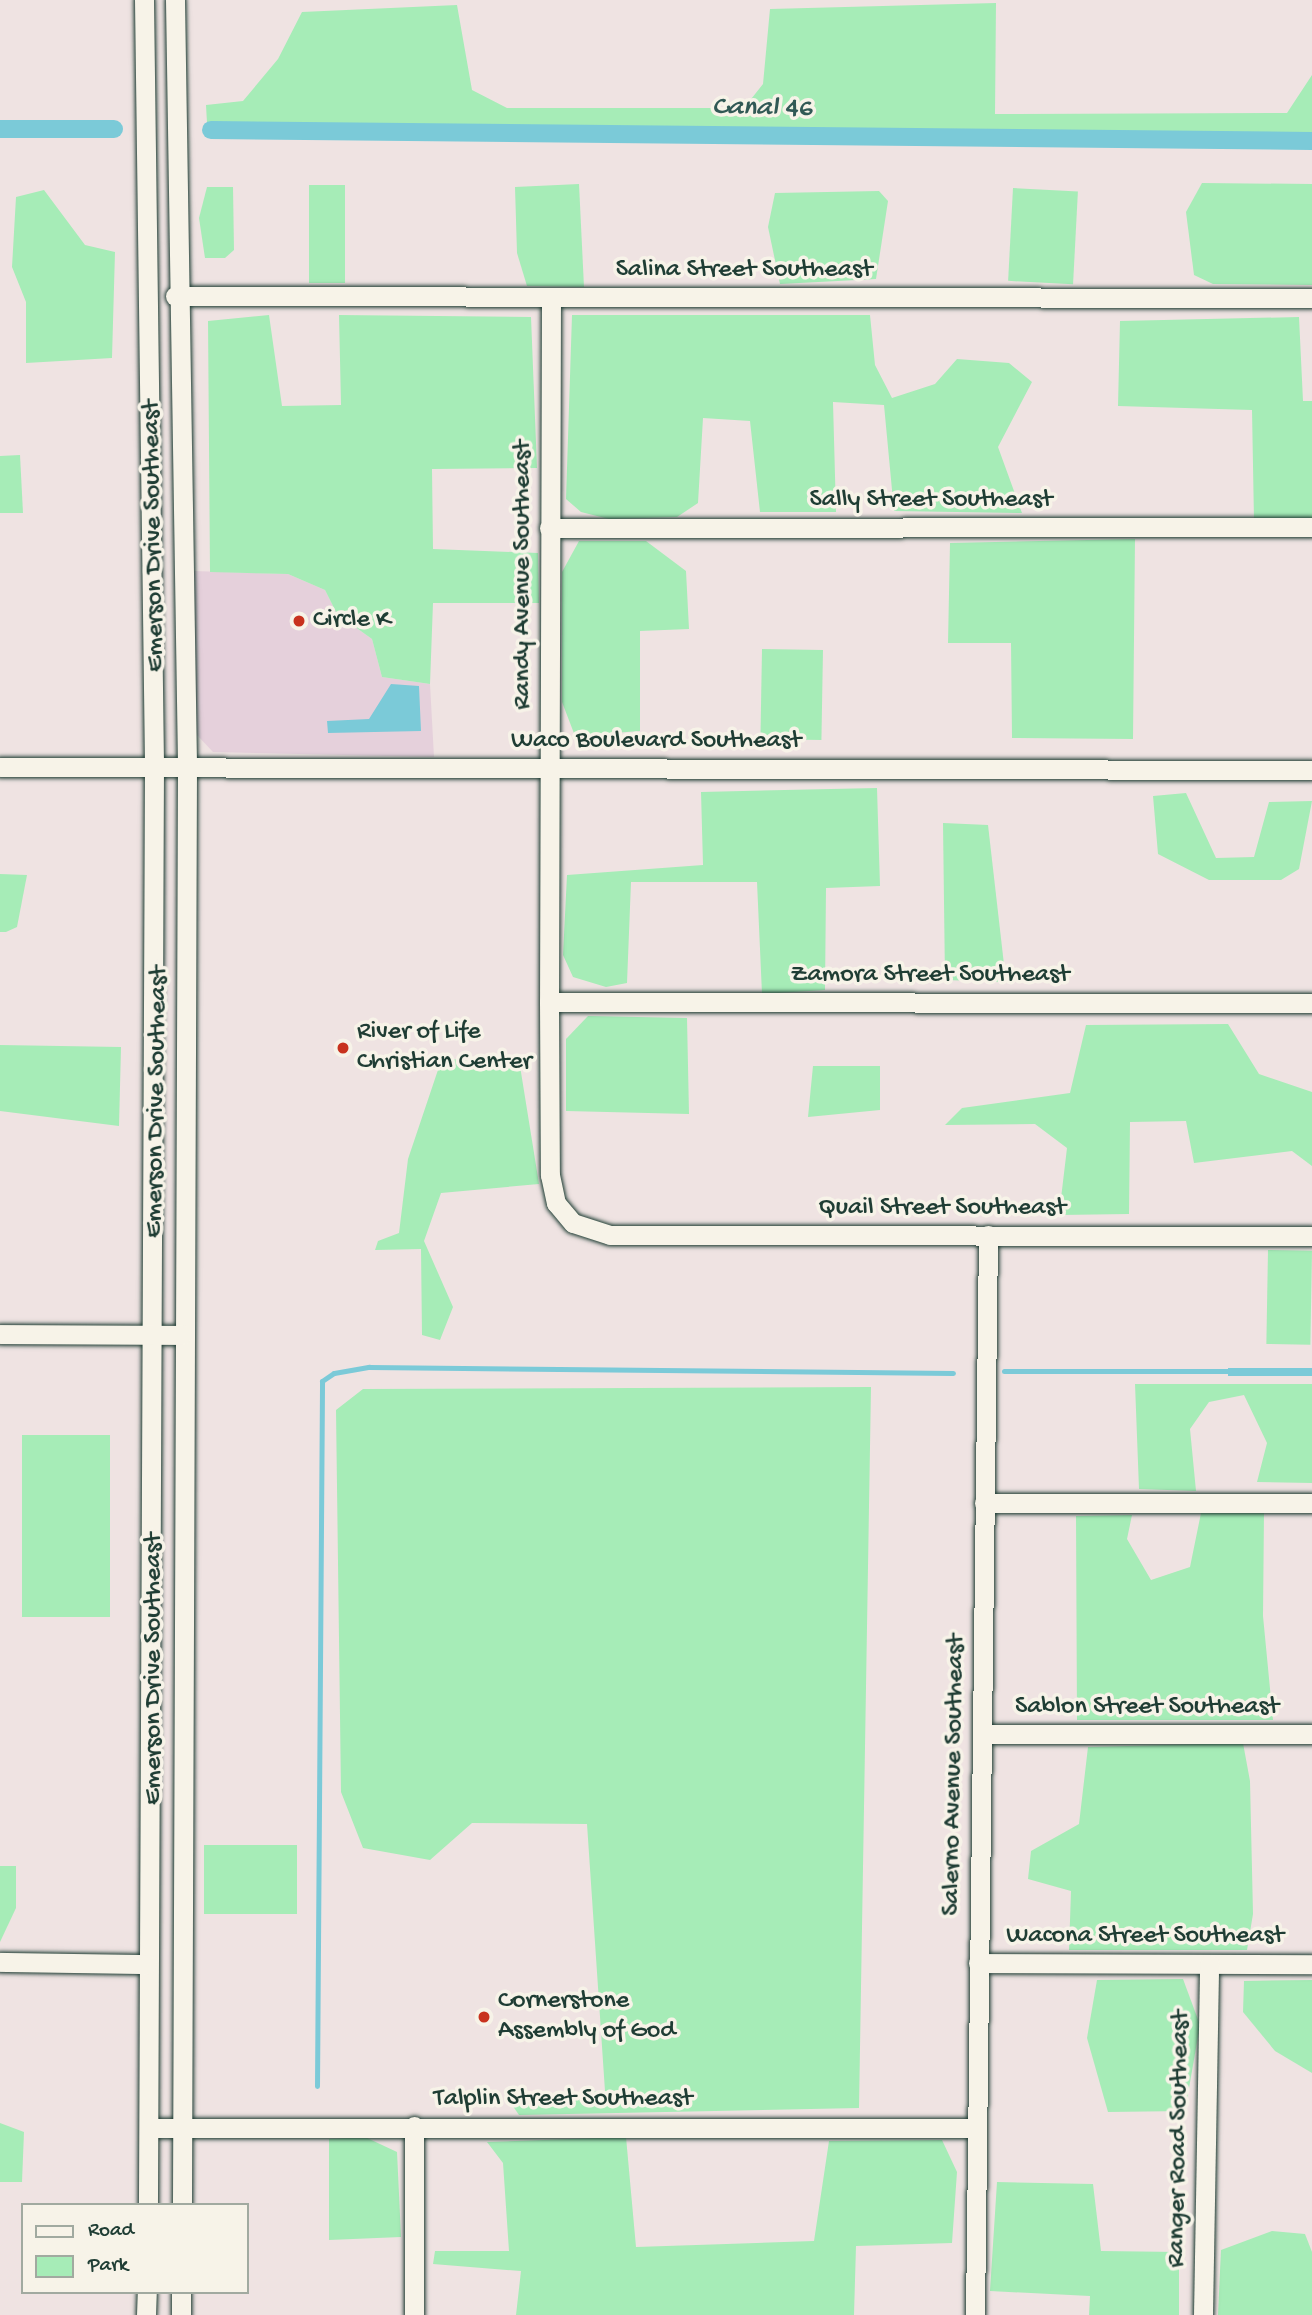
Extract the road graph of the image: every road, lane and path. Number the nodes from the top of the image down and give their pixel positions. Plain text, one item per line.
1 (144, 0) edge
2 (175, 0) edge
3 (175, 296) junction
4 (551, 297) junction
5 (1312, 298) edge
6 (1312, 527) edge
7 (549, 528) junction
8 (153, 766) junction
9 (187, 766) junction
10 (0, 767) edge
11 (551, 768) junction
12 (1312, 770) edge
13 (549, 1002) junction
14 (1312, 1003) edge
15 (573, 1223) joint
16 (988, 1235) junction
17 (1312, 1236) edge
18 (0, 1334) edge
19 (148, 1334) junction
20 (182, 1335) junction
21 (984, 1503) junction
22 (1312, 1503) edge
23 (983, 1734) junction
24 (1312, 1734) edge
25 (0, 1962) edge
26 (978, 1963) junction
27 (147, 1964) junction
28 (1209, 1964) junction
29 (1312, 1964) edge
30 (414, 2126) junction
31 (183, 2128) junction
32 (149, 2129) junction
33 (977, 2129) junction
34 (148, 2203) edge
35 (182, 2203) edge
36 (147, 2294) edge
37 (181, 2294) edge
38 (146, 2315) edge
39 (181, 2315) edge
40 (414, 2315) edge
41 (975, 2315) edge
42 (1203, 2315) edge

1 - 8 street, Emerson Drive Southeast
2 - 3 street, Emerson Drive Southeast
3 - 4 street, Salina Street Southeast
3 - 9 street, Emerson Drive Southeast
4 - 5 street, Salina Street Southeast
4 - 7 street, Randy Avenue Southeast
6 - 7 street, Sally Street Southeast
7 - 11 street, Randy Avenue Southeast
8 - 9 street, Waco Boulevard Southeast
8 - 10 street, Waco Boulevard Southeast
8 - 19 street, Emerson Drive Southeast
9 - 11 street, Waco Boulevard Southeast
9 - 20 street, Emerson Drive Southeast
11 - 12 street, Waco Boulevard Southeast
11 - 13 street, Randy Avenue Southeast
13 - 14 street, Zamora Street Southeast
13 - 15 street, Randy Avenue Southeast
15 - 16 street, Quail Street Southeast
16 - 17 street, Quail Street Southeast
16 - 21 street, Salerno Avenue Southeast
18 - 19 street
19 - 20 street
19 - 27 street, Emerson Drive Southeast
20 - 31 street, Emerson Drive Southeast
21 - 22 street
21 - 23 street, Salerno Avenue Southeast
23 - 24 street, Sablon Street Southeast
23 - 26 street, Salerno Avenue Southeast
25 - 27 street
26 - 28 street, Wacona Street Southeast
26 - 33 street, Salerno Avenue Southeast
27 - 32 street, Emerson Drive Southeast
28 - 29 street, Wacona Street Southeast
28 - 42 street, Ranger Road Southeast
30 - 31 street, Talplin Street Southeast
30 - 33 street, Talplin Street Southeast
30 - 40 street
31 - 32 street, Talplin Street Southeast
31 - 35 street, Emerson Drive Southeast
32 - 34 street, Emerson Drive Southeast
33 - 41 street, Salerno Avenue Southeast
36 - 38 street
37 - 39 street

